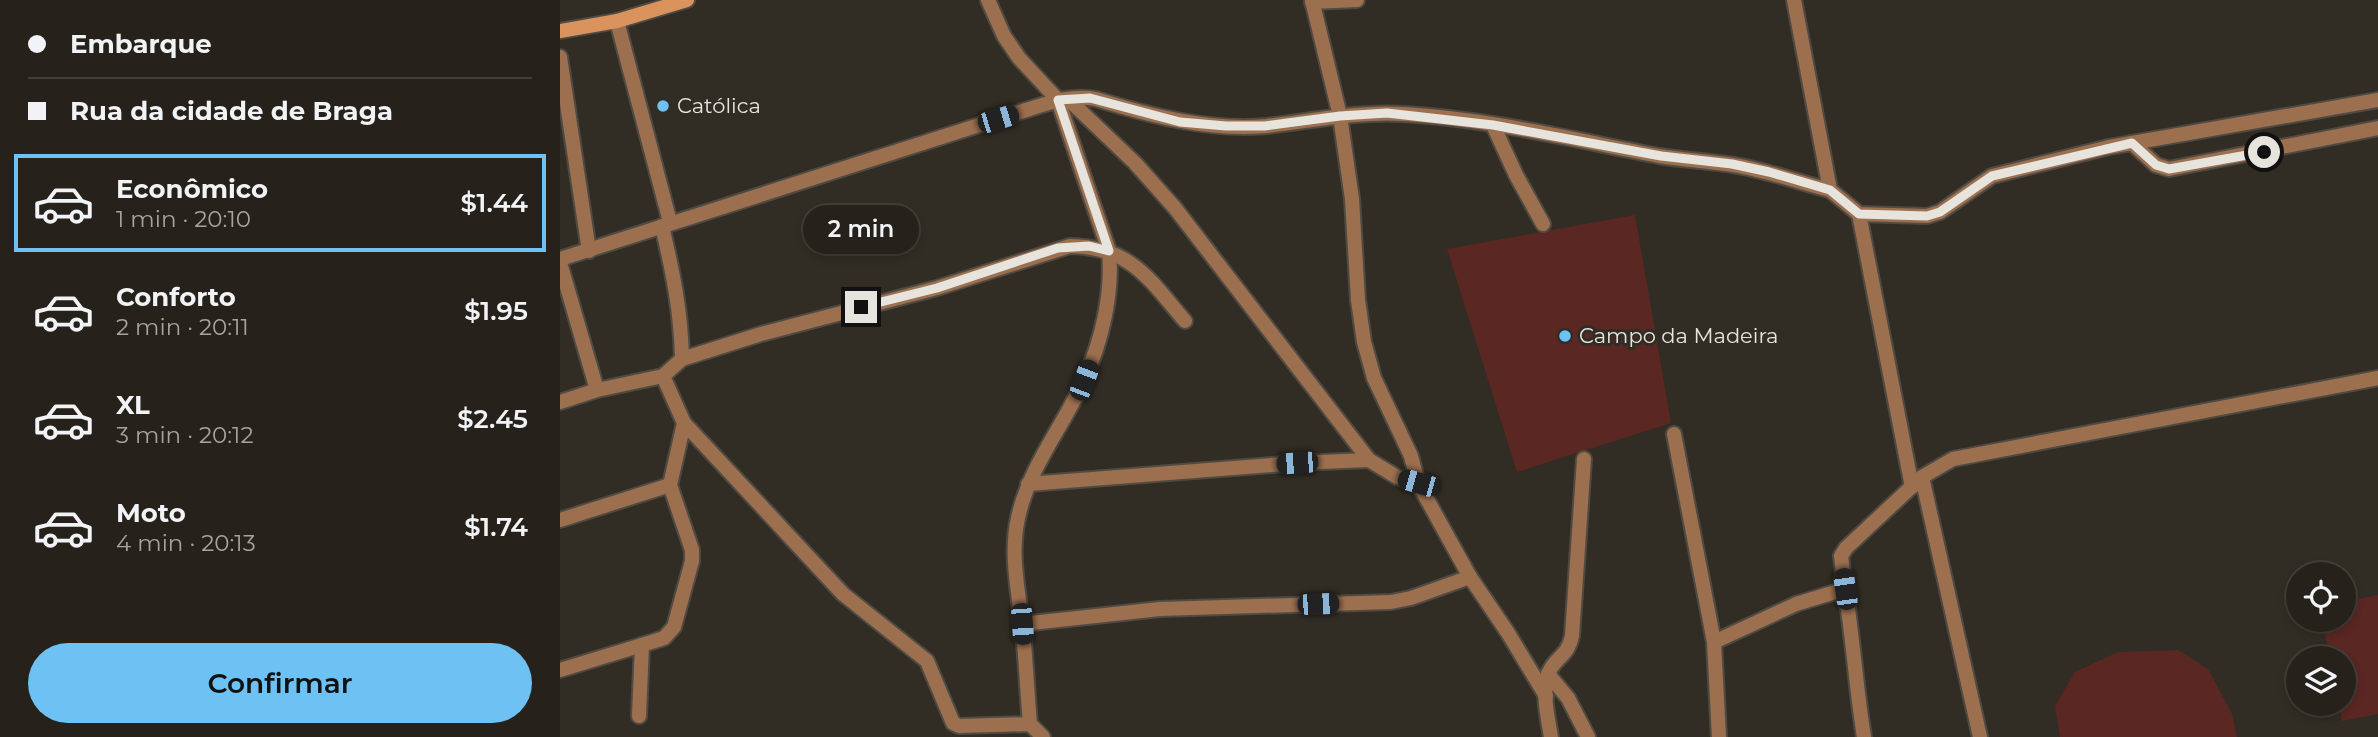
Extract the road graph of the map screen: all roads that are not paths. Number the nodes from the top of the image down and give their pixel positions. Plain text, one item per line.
1 (687, 0) edge
2 (988, 0) edge
3 (1357, 0) edge
4 (1794, 0) edge
5 (1312, 1) edge
6 (617, 21) junction
7 (560, 31) edge
8 (560, 57) edge
9 (1063, 100) junction
10 (2378, 100) edge
11 (1340, 116) junction
12 (1493, 125) junction
13 (2378, 128) edge
14 (2132, 143) junction
15 (1830, 190) junction
16 (1859, 214) junction
17 (666, 224) junction
18 (1543, 224) dead end
19 (589, 251) junction
20 (1109, 251) junction
21 (560, 261) edge
22 (1185, 321) dead end
23 (682, 359) junction
24 (663, 376) junction
25 (2378, 378) edge
26 (597, 390) junction
27 (560, 402) edge
28 (684, 423) junction
29 (1674, 434) dead end
30 (1584, 459) dead end
31 (1369, 460) junction
32 (1917, 482) junction
33 (1418, 483) junction
34 (1028, 484) junction
35 (670, 485) junction
36 (560, 520) edge
37 (1470, 577) junction
38 (1845, 589) junction
39 (1022, 624) junction
40 (1714, 642) junction
41 (642, 645) junction
42 (560, 670) edge
43 (1548, 674) junction
44 (1546, 696) junction
45 (639, 716) dead end
46 (1030, 724) junction
47 (1043, 737) edge
48 (1550, 737) edge
49 (1588, 737) edge
50 (1719, 737) edge
51 (1864, 737) edge
52 (1980, 737) edge

1 - 6 main road
2 - 9 street
3 - 5 street
4 - 15 street
5 - 11 street
6 - 7 main road
6 - 17 street
8 - 19 street
9 - 11 street
9 - 17 street
9 - 20 street
9 - 31 street
10 - 14 street
11 - 12 street
11 - 33 street
12 - 15 street
12 - 18 street
13 - 14 street
14 - 16 street
15 - 16 street
16 - 32 street
17 - 19 street
17 - 23 street
19 - 21 street
20 - 22 street
20 - 23 street
20 - 34 street
21 - 26 street
23 - 24 street
24 - 26 street
24 - 28 street
25 - 32 street
26 - 27 street
28 - 35 street
28 - 46 street
29 - 40 street
30 - 43 street
31 - 33 street
31 - 34 street
32 - 38 street
32 - 52 street
33 - 37 street
34 - 39 street
35 - 36 street
35 - 41 street
37 - 39 street
37 - 44 street
38 - 40 street
38 - 51 street
39 - 46 street
40 - 50 street
41 - 42 street
41 - 45 street
43 - 44 street
43 - 49 street
44 - 48 street
46 - 47 street

